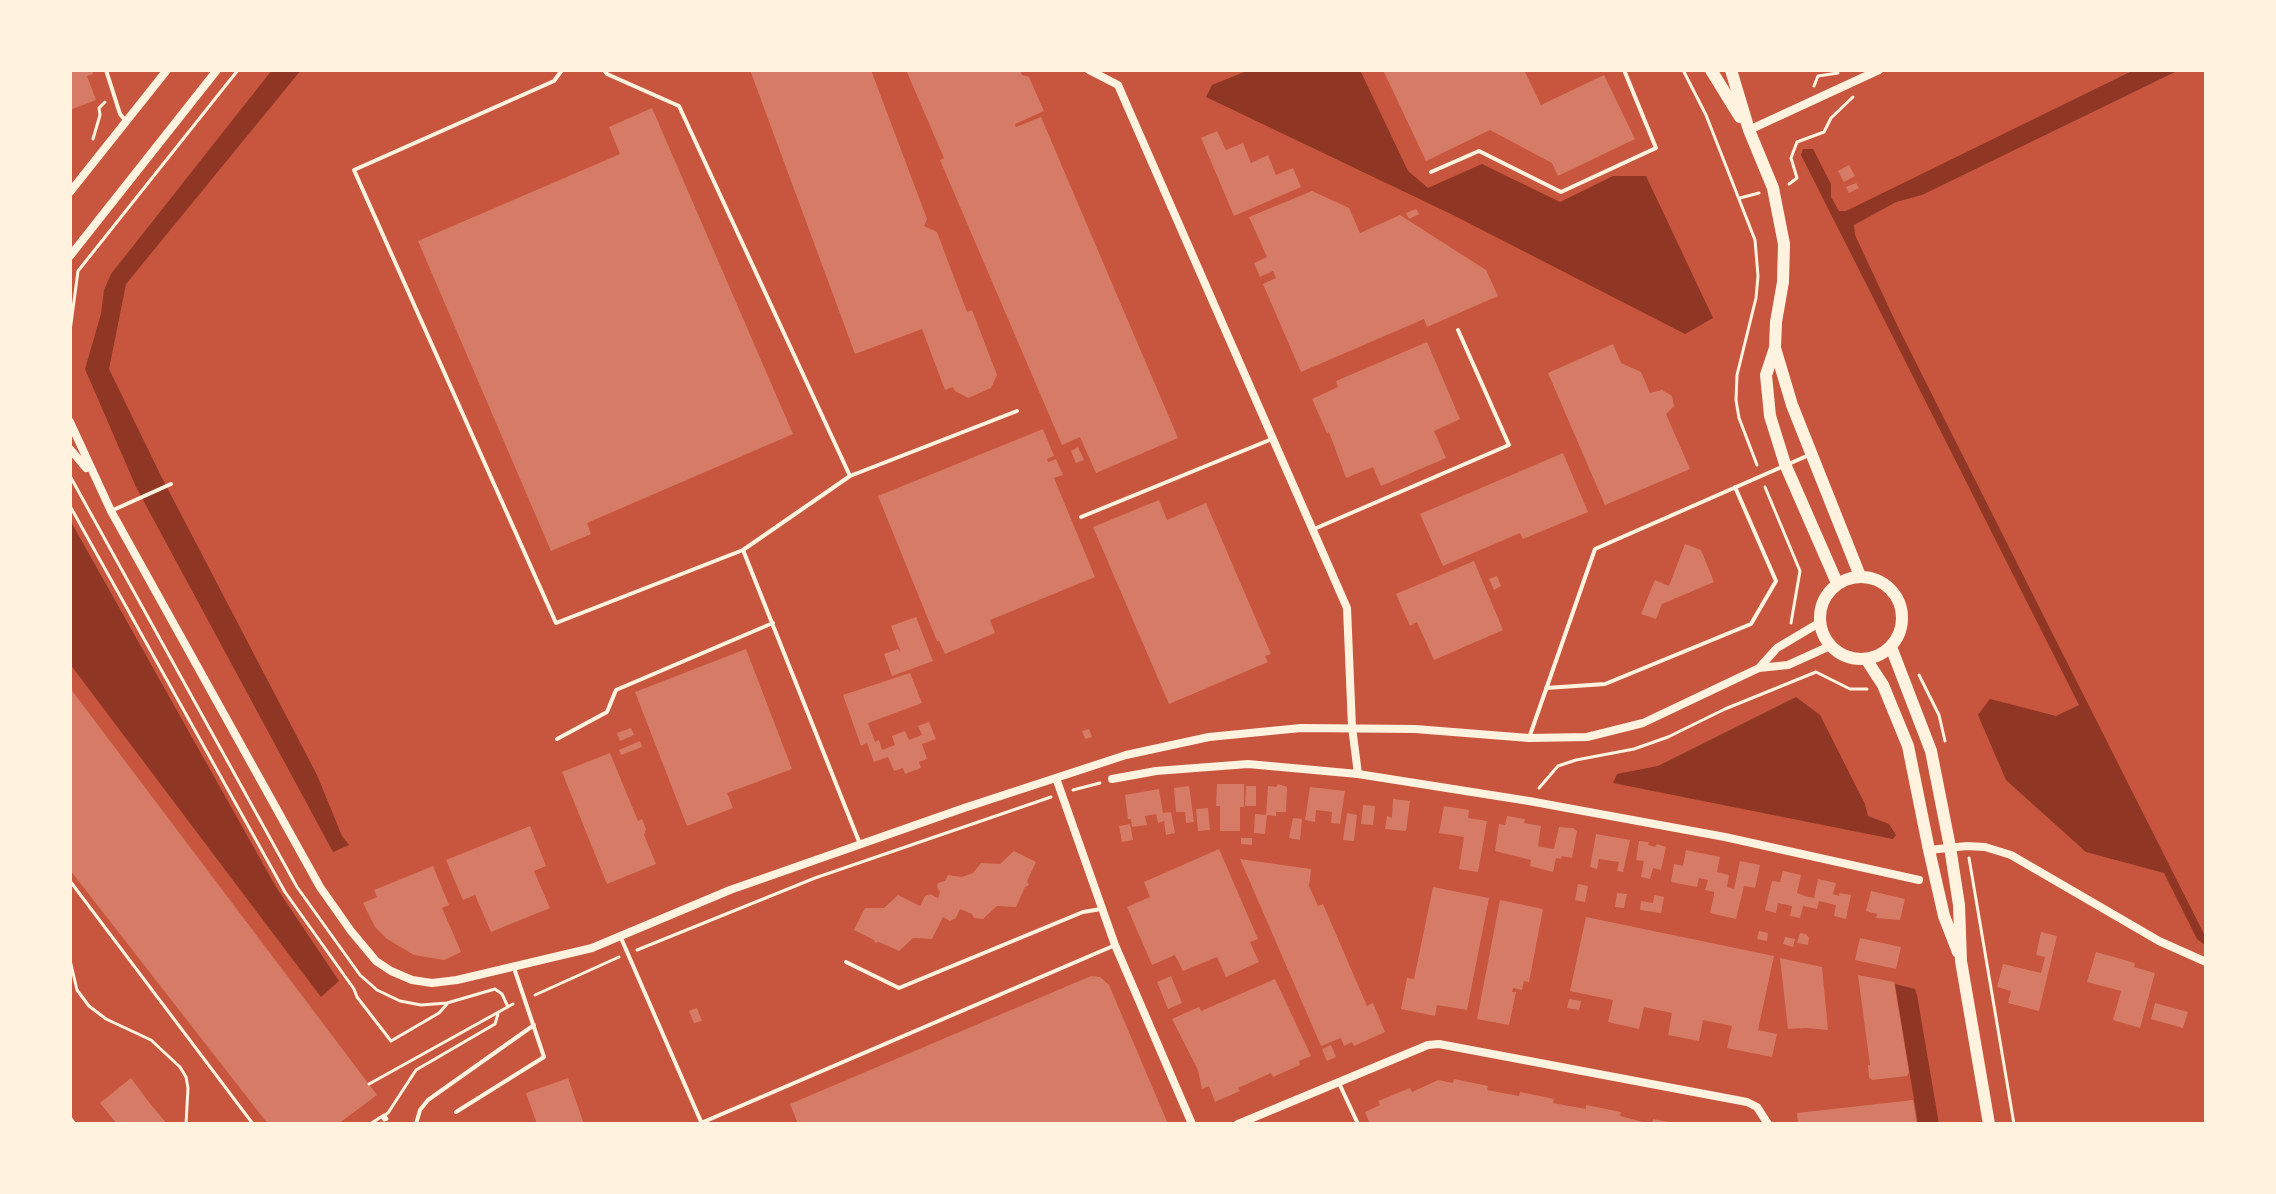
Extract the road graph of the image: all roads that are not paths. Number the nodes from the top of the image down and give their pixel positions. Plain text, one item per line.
1 (106, 70) edge
2 (167, 70) edge
3 (217, 70) edge
4 (562, 70) edge
5 (604, 70) edge
6 (1089, 70) edge
7 (1624, 70) edge
8 (1711, 70) edge
9 (1731, 70) edge
10 (1879, 70) edge
11 (126, 122) junction
12 (1749, 130) junction
13 (1431, 172) dead end
14 (70, 192) edge
15 (70, 256) edge
16 (1458, 330) dead end
17 (1775, 348) junction
18 (1017, 411) dead end
19 (70, 422) edge
20 (1272, 439) junction
21 (70, 449) edge
22 (1811, 453) junction
23 (1785, 464) junction
24 (850, 476) junction
25 (94, 478) junction
26 (171, 484) dead end
27 (1735, 487) junction
28 (111, 511) junction
29 (1081, 517) dead end
30 (1312, 530) junction
31 (743, 550) junction
32 (1860, 576) junction
33 (1837, 583) junction
34 (773, 623) junction
35 (1819, 623) junction
36 (1830, 646) junction
37 (1891, 647) junction
38 (1866, 659) junction
39 (1759, 668) junction
40 (1546, 688) junction
41 (1352, 727) junction
42 (1529, 738) junction
43 (557, 739) dead end
44 (1358, 774) junction
45 (1056, 778) junction
46 (1112, 779) road end
47 (860, 844) junction
48 (1950, 847) junction
49 (1929, 850) junction
50 (1919, 880) dead end
51 (1101, 909) junction
52 (620, 936) junction
53 (1115, 945) junction
54 (1961, 961) junction
55 (846, 962) dead end
56 (2206, 962) edge
57 (513, 966) junction
58 (534, 1025) junction
59 (1339, 1081) junction
60 (456, 1112) dead end
61 (416, 1124) edge
62 (701, 1124) edge
63 (1192, 1124) edge
64 (1238, 1124) edge
65 (1358, 1124) edge
66 (1768, 1124) edge
67 (1989, 1124) edge

1 - 11 lane
2 - 11 street
3 - 15 street
4 - 31 lane
5 - 24 lane
6 - 20 street
7 - 13 lane
8 - 12 main road
9 - 12 main road
10 - 12 street
11 - 14 street
12 - 17 main road
16 - 30 lane
17 - 22 main road
17 - 23 main road
18 - 24 lane
19 - 25 street
20 - 29 lane
20 - 30 street
21 - 25 street
22 - 23 lane
22 - 32 main road
23 - 27 lane
23 - 33 main road
24 - 31 lane
25 - 28 street
26 - 28 lane
27 - 40 lane
27 - 40 lane
28 - 57 street
30 - 41 street
31 - 34 lane
32 - 33 main road
32 - 37 main road
33 - 35 main road
34 - 43 lane
34 - 47 lane
35 - 36 main road
35 - 39 street
36 - 38 main road
36 - 39 street
37 - 38 main road
37 - 48 main road
38 - 49 main road
39 - 42 street
40 - 42 lane
41 - 42 street
41 - 44 street
41 - 45 street
44 - 46 street
44 - 50 street
45 - 47 street
45 - 51 street
47 - 52 street
48 - 49 street
48 - 54 main road
48 - 56 street
49 - 54 main road
51 - 53 street
51 - 55 lane
52 - 57 street
52 - 62 lane
53 - 62 lane
53 - 63 street
54 - 67 main road
57 - 58 lane
58 - 60 lane
58 - 61 lane
59 - 64 street
59 - 65 lane
59 - 66 street

